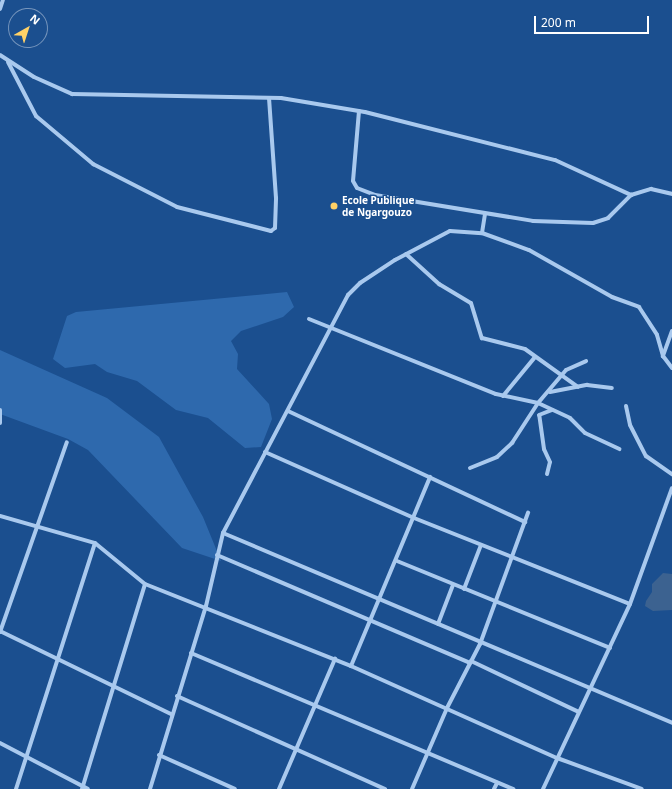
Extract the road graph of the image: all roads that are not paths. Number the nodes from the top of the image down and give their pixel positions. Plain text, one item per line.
1 (3, 0) edge
2 (0, 8) edge
3 (0, 55) edge
4 (8, 62) junction
5 (269, 98) junction
6 (359, 111) junction
7 (672, 194) edge
8 (631, 195) junction
9 (485, 214) junction
10 (482, 233) junction
11 (406, 254) junction
12 (310, 319) dead end
13 (332, 328) junction
14 (672, 331) edge
15 (663, 356) junction
16 (535, 357) junction
17 (586, 361) dead end
18 (672, 368) edge
19 (562, 379) junction
20 (578, 387) junction
21 (612, 388) dead end
22 (549, 392) junction
23 (503, 396) junction
24 (538, 403) junction
25 (626, 406) dead end
26 (0, 410) edge
27 (552, 410) junction
28 (288, 411) junction
29 (0, 423) edge
30 (67, 442) dead end
31 (618, 449) dead end
32 (265, 452) junction
33 (470, 468) dead end
34 (547, 474) dead end
35 (672, 474) edge
36 (430, 477) junction
37 (672, 488) edge
38 (528, 513) dead end
39 (0, 516) edge
40 (414, 518) junction
41 (525, 522) junction
42 (36, 526) junction
43 (223, 533) junction
44 (95, 543) junction
45 (480, 545) junction
46 (217, 555) junction
47 (512, 557) junction
48 (397, 561) junction
49 (146, 584) junction
50 (453, 585) junction
51 (464, 589) junction
52 (380, 601) junction
53 (495, 602) junction
54 (630, 604) junction
55 (206, 606) junction
56 (371, 620) junction
57 (438, 624) junction
58 (0, 631) edge
59 (480, 644) junction
60 (610, 648) junction
61 (191, 653) junction
62 (57, 659) junction
63 (335, 659) junction
64 (471, 662) junction
65 (351, 666) junction
66 (115, 687) junction
67 (590, 689) junction
68 (177, 696) junction
69 (315, 705) junction
70 (446, 708) junction
71 (579, 712) junction
72 (171, 714) junction
73 (672, 723) edge
74 (0, 743) edge
75 (296, 752) junction
76 (427, 753) junction
77 (159, 755) junction
78 (26, 757) junction
79 (557, 758) junction
80 (497, 782) junction
81 (84, 788) edge
82 (16, 789) edge
83 (150, 789) edge
84 (235, 789) edge
85 (280, 789) edge
86 (384, 789) edge
87 (412, 789) edge
88 (494, 789) edge
89 (513, 789) edge
90 (543, 789) edge
91 (642, 789) edge

1 - 2 street
3 - 4 street
4 - 5 street
4 - 5 street
5 - 6 street
6 - 8 street
6 - 9 street
7 - 8 street
8 - 9 street
9 - 10 street
10 - 11 street
10 - 15 street
11 - 13 street
11 - 16 street
12 - 13 street
13 - 23 street
13 - 28 street
14 - 15 street
15 - 18 street
16 - 19 street
16 - 23 street
17 - 19 street
19 - 20 street
19 - 22 street
20 - 21 street
20 - 22 street
22 - 24 street
23 - 24 street
24 - 27 street
24 - 33 street
25 - 35 street
26 - 29 street
27 - 31 street
27 - 34 street
28 - 32 street
28 - 36 street
30 - 42 street
32 - 40 street
32 - 43 street
36 - 40 street
36 - 41 street
37 - 54 street
38 - 41 street
39 - 42 street
40 - 45 street
40 - 48 street
41 - 47 street
42 - 44 street
42 - 58 street
43 - 46 street
43 - 52 street
44 - 49 street
44 - 62 street
45 - 47 street
45 - 51 street
46 - 55 street
46 - 56 street
47 - 53 street
47 - 54 street
48 - 50 street
48 - 52 street
49 - 55 street
49 - 66 street
50 - 51 street
50 - 57 street
51 - 53 street
52 - 56 street
52 - 57 street
53 - 59 street
53 - 60 street
54 - 60 street
55 - 61 street
55 - 63 street
56 - 64 street
56 - 65 street
57 - 59 street
58 - 62 street
59 - 64 street
59 - 67 street
60 - 67 street
61 - 68 street
61 - 69 street
62 - 66 street
62 - 78 street
63 - 65 street
63 - 69 street
64 - 70 street
64 - 71 street
65 - 70 street
66 - 72 street
66 - 81 street
67 - 71 street
67 - 73 street
68 - 72 street
68 - 75 street
69 - 75 street
69 - 76 street
70 - 76 street
70 - 79 street
71 - 79 street
72 - 77 street
74 - 78 street
75 - 85 street
75 - 86 street
76 - 80 street
76 - 87 street
77 - 83 street
77 - 84 street
78 - 81 street
78 - 82 street
79 - 90 street
79 - 91 street
80 - 88 street
80 - 89 street

